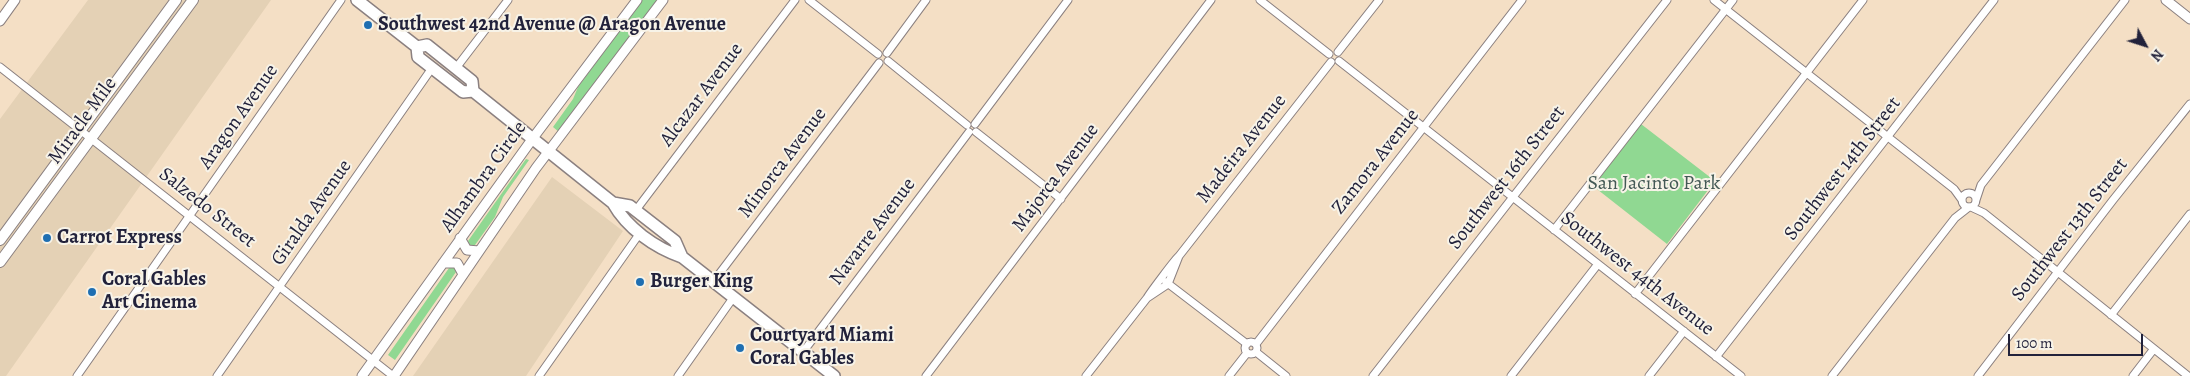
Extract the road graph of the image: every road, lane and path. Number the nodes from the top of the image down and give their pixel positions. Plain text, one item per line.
1 (15, 0) edge
2 (176, 0) edge
3 (193, 0) edge
4 (341, 0) edge
5 (357, 0) edge
6 (508, 0) edge
7 (637, 0) edge
8 (663, 0) edge
9 (795, 0) edge
10 (809, 0) edge
11 (926, 0) edge
12 (1068, 0) edge
13 (1212, 0) edge
14 (1260, 0) edge
15 (1379, 0) edge
16 (1522, 0) edge
17 (1667, 0) edge
18 (1714, 0) edge
19 (1733, 0) edge
20 (1863, 0) edge
21 (1994, 0) edge
22 (2125, 0) edge
23 (2166, 0) edge
24 (370, 4) edge
25 (1726, 9) junction
26 (2190, 19) edge
27 (0, 21) edge
28 (417, 47) junction
29 (1338, 52) junction
30 (887, 53) junction
31 (878, 54) junction
32 (1329, 54) junction
33 (888, 61) junction
34 (1339, 61) junction
35 (1330, 62) junction
36 (879, 64) junction
37 (0, 66) edge
38 (432, 68) junction
39 (456, 68) junction
40 (1807, 72) junction
41 (473, 86) junction
42 (2190, 104) edge
43 (972, 128) junction
44 (1423, 128) junction
45 (81, 130) junction
46 (1888, 137) junction
47 (92, 138) junction
48 (533, 138) junction
49 (548, 150) junction
50 (1981, 185) junction
51 (1954, 189) junction
52 (1969, 193) junction
53 (1512, 198) junction
54 (1061, 199) junction
55 (1962, 201) junction
56 (613, 203) junction
57 (1973, 204) junction
58 (636, 210) junction
59 (2190, 214) edge
60 (189, 215) junction
61 (1955, 218) junction
62 (1554, 230) junction
63 (640, 233) junction
64 (460, 238) junction
65 (0, 240) edge
66 (675, 241) junction
67 (480, 251) junction
68 (682, 257) junction
69 (0, 262) edge
70 (443, 264) junction
71 (1598, 264) junction
72 (2058, 271) junction
73 (463, 274) junction
74 (713, 282) junction
75 (1165, 282) junction
76 (280, 286) junction
77 (1635, 294) junction
78 (734, 298) junction
79 (2111, 315) junction
80 (1684, 332) junction
81 (1247, 344) junction
82 (1256, 344) junction
83 (2153, 350) junction
84 (803, 352) junction
85 (1256, 352) junction
86 (1247, 353) junction
87 (1716, 357) junction
88 (372, 360) junction
89 (821, 372) edge
90 (77, 376) edge
91 (217, 376) edge
92 (362, 376) edge
93 (393, 376) edge
94 (539, 376) edge
95 (678, 376) edge
96 (834, 376) edge
97 (926, 376) edge
98 (1086, 376) edge
99 (1229, 376) edge
100 (1286, 376) edge
101 (1373, 376) edge
102 (1511, 376) edge
103 (1649, 376) edge
104 (1741, 376) edge
105 (1832, 376) edge
106 (1978, 376) edge
107 (2133, 376) edge
108 (2188, 376) edge

1 - 27 street
2 - 45 main road, Miracle Mile
3 - 47 main road, Miracle Mile
4 - 60 street, Aragon Avenue
5 - 24 main road
6 - 39 street
7 - 48 street, Alhambra Circle
8 - 49 street, Alhambra Circle
9 - 58 street, Alcazar Avenue
10 - 31 street
11 - 30 street
12 - 43 street, Navarre Avenue
13 - 54 street, Majorca Avenue
14 - 32 street
15 - 29 street
16 - 44 street, Zamora Avenue
17 - 53 street, Southwest 16th Street
18 - 25 street
19 - 25 street
20 - 40 street
21 - 46 street, Southwest 14th Street
22 - 50 street
23 - 26 street
24 - 28 main road
25 - 40 street
25 - 62 street
28 - 38 main road
28 - 39 main road
29 - 32 street
29 - 34 street
30 - 31 street
30 - 33 street
31 - 36 street
32 - 35 street
33 - 36 street
33 - 43 street
34 - 35 street
34 - 44 street, Southwest 44th Avenue
35 - 75 street, Madeira Avenue
36 - 74 street, Minorca Avenue
37 - 45 street, Salzedo Street
38 - 41 main road
38 - 76 street, Giralda Avenue
39 - 41 main road
40 - 46 street
40 - 77 street
41 - 48 main road
42 - 72 street, Southwest 13th Street
43 - 54 street
43 - 84 street, Navarre Avenue
44 - 53 street, Southwest 44th Avenue
44 - 82 street, Zamora Avenue
45 - 47 street, Salzedo Street
45 - 65 main road, Miracle Mile
46 - 51 street
46 - 87 street, Southwest 14th Street
47 - 60 street, Salzedo Street
47 - 69 main road, Miracle Mile
48 - 49 main road
48 - 64 street, Alhambra Circle
49 - 56 main road
49 - 67 street, Alhambra Circle
50 - 52 street
50 - 57 street
51 - 52 street
51 - 55 street
52 - 55 street
52 - 57 street
53 - 62 street, Southwest 44th Avenue
53 - 101 street, Southwest 16th Street
54 - 97 street, Majorca Avenue
55 - 57 street
55 - 61 street
56 - 58 main road
56 - 63 main road
57 - 61 street
57 - 72 street
58 - 66 main road
59 - 79 street
60 - 76 street, Salzedo Street
60 - 90 street, Aragon Avenue
61 - 105 street
62 - 71 street, Southwest 44th Avenue
63 - 66 main road
63 - 68 main road
63 - 94 street
64 - 67 street
64 - 70 street, Alhambra Circle
66 - 68 main road
67 - 73 street, Alhambra Circle
68 - 74 main road
70 - 73 street
70 - 88 street, Alhambra Circle
71 - 77 street, Southwest 44th Avenue
71 - 102 street
72 - 79 street
72 - 106 street, Southwest 13th Street
73 - 93 street, Alhambra Circle
74 - 78 main road
75 - 81 street
75 - 98 street
76 - 88 street, Salzedo Street
76 - 91 street, Giralda Avenue
77 - 80 street, Southwest 44th Avenue
78 - 84 main road
78 - 95 street
79 - 83 street
80 - 87 street, Southwest 44th Avenue
80 - 103 street
81 - 82 street
81 - 86 street
82 - 85 street
83 - 107 street
83 - 108 street
84 - 89 main road
85 - 86 street
85 - 100 street
86 - 99 street
87 - 104 street, Southwest 44th Avenue
88 - 92 street, Alhambra Circle
88 - 93 street, Salzedo Street
89 - 96 main road

